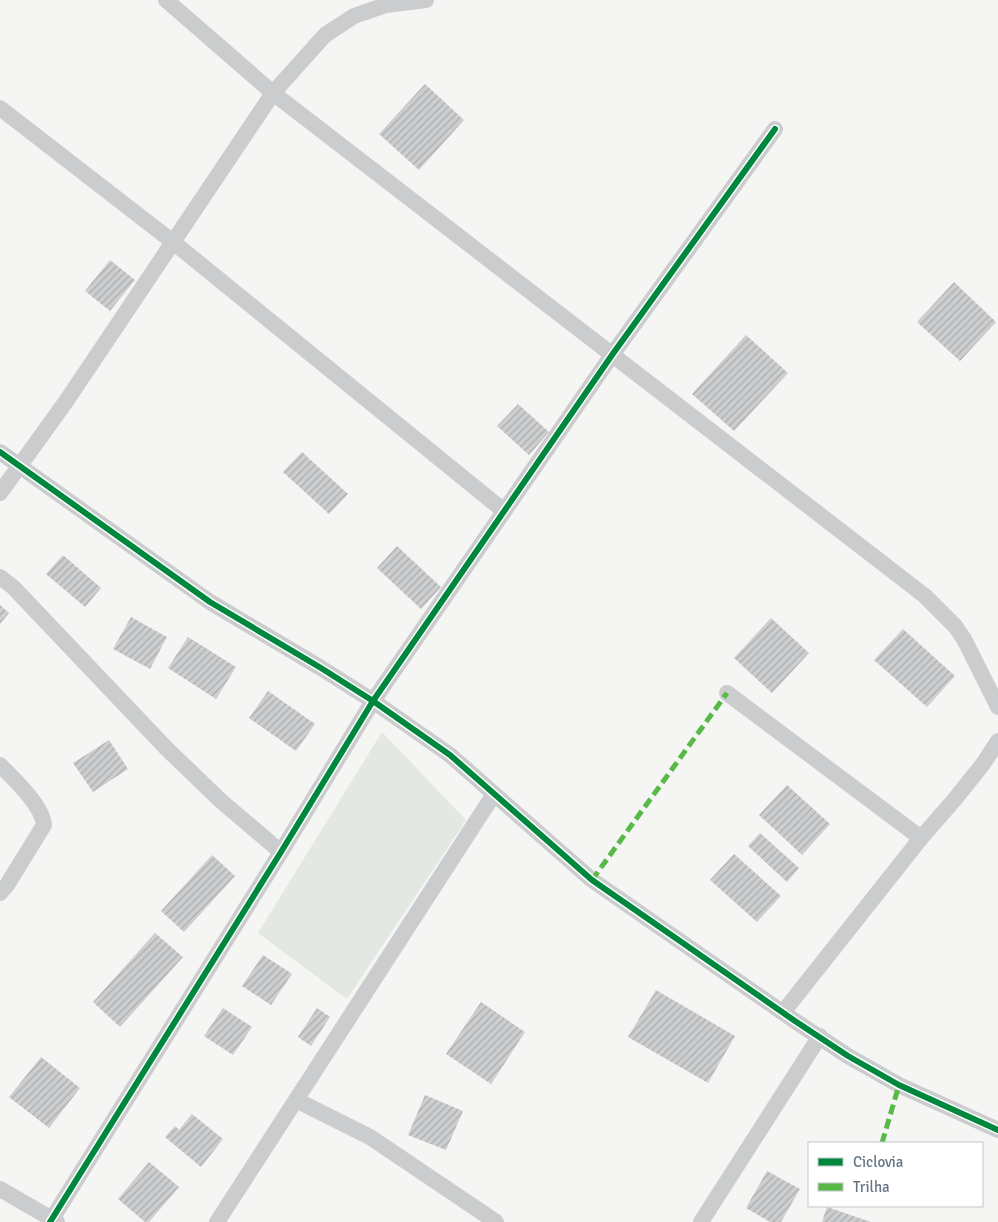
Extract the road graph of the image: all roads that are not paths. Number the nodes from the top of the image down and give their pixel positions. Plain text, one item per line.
1 (166, 0) edge
2 (426, 0) edge
3 (273, 93) junction
4 (0, 108) edge
5 (775, 129) dead end
6 (173, 242) junction
7 (612, 354) junction
8 (0, 452) edge
9 (18, 466) junction
10 (0, 493) edge
11 (504, 511) junction
12 (0, 577) edge
13 (727, 693) dead end
14 (373, 701) junction
15 (998, 707) edge
16 (998, 742) edge
17 (0, 765) edge
18 (494, 794) junction
19 (921, 838) junction
20 (281, 852) junction
21 (0, 893) edge
22 (784, 1012) junction
23 (820, 1036) junction
24 (296, 1100) junction
25 (998, 1130) edge
26 (0, 1189) edge
27 (53, 1221) edge
28 (217, 1222) edge
29 (496, 1222) edge
30 (701, 1222) edge

1 - 3 street
2 - 3 street
3 - 6 street
3 - 7 street
4 - 6 street
5 - 7 street
6 - 9 street
6 - 11 street
7 - 11 street
7 - 15 street
8 - 9 street
9 - 10 street
9 - 14 street
11 - 14 street
12 - 20 street
13 - 19 street
14 - 18 street
14 - 20 street
16 - 19 street
17 - 21 street
18 - 22 street
18 - 24 street
19 - 22 street
20 - 27 street
22 - 23 street
23 - 25 street
23 - 30 street
24 - 28 street
24 - 29 street
26 - 27 street

